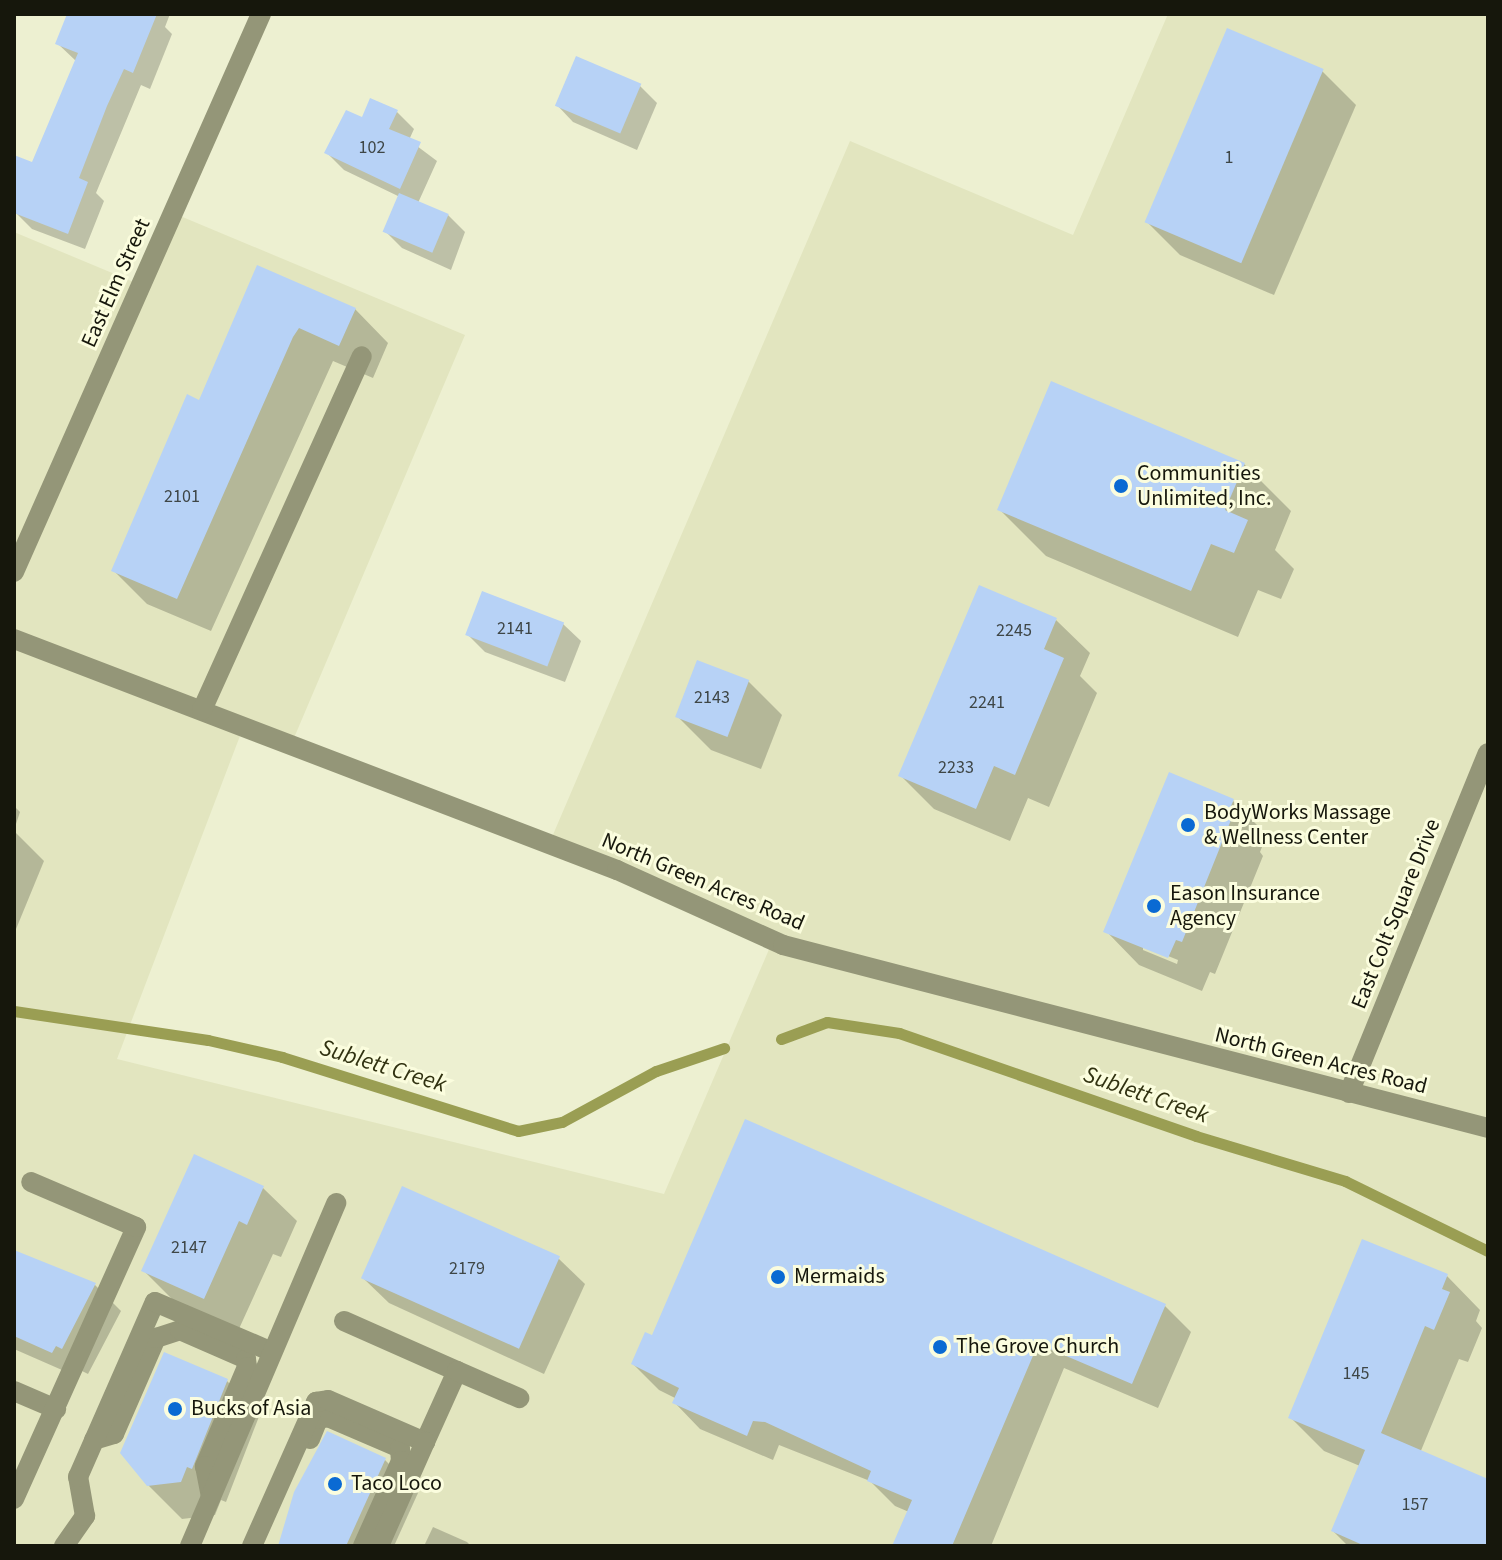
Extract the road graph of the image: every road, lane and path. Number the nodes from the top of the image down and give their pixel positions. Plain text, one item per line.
1 (261, 14) edge
2 (362, 356) dead end
3 (14, 572) edge
4 (14, 639) edge
5 (202, 710) junction
6 (1488, 753) edge
7 (1349, 1093) junction
8 (1488, 1128) edge
9 (31, 1182) dead end
10 (336, 1203) dead end
11 (344, 1321) dead end
12 (272, 1352) junction
13 (457, 1371) junction
14 (14, 1391) edge
15 (519, 1398) dead end
16 (56, 1409) junction
17 (94, 1440) junction
18 (425, 1442) junction
19 (211, 1496) junction
20 (14, 1499) edge
21 (270, 1505) junction
22 (64, 1546) edge
23 (190, 1546) edge
24 (252, 1546) edge
25 (363, 1546) edge
26 (379, 1546) edge

1 - 3 street, East Elm Street
2 - 5 street
4 - 5 street, North Green Acres Road
5 - 7 street, North Green Acres Road
6 - 7 street, East Colt Square Drive
7 - 8 street, North Green Acres Road
9 - 16 street
10 - 12 street
11 - 13 street
12 - 17 street
12 - 19 street
13 - 15 street
13 - 18 street
14 - 16 street
16 - 20 street
17 - 19 street
17 - 22 street
18 - 21 street
18 - 26 street
19 - 23 street
21 - 24 street
21 - 25 street

